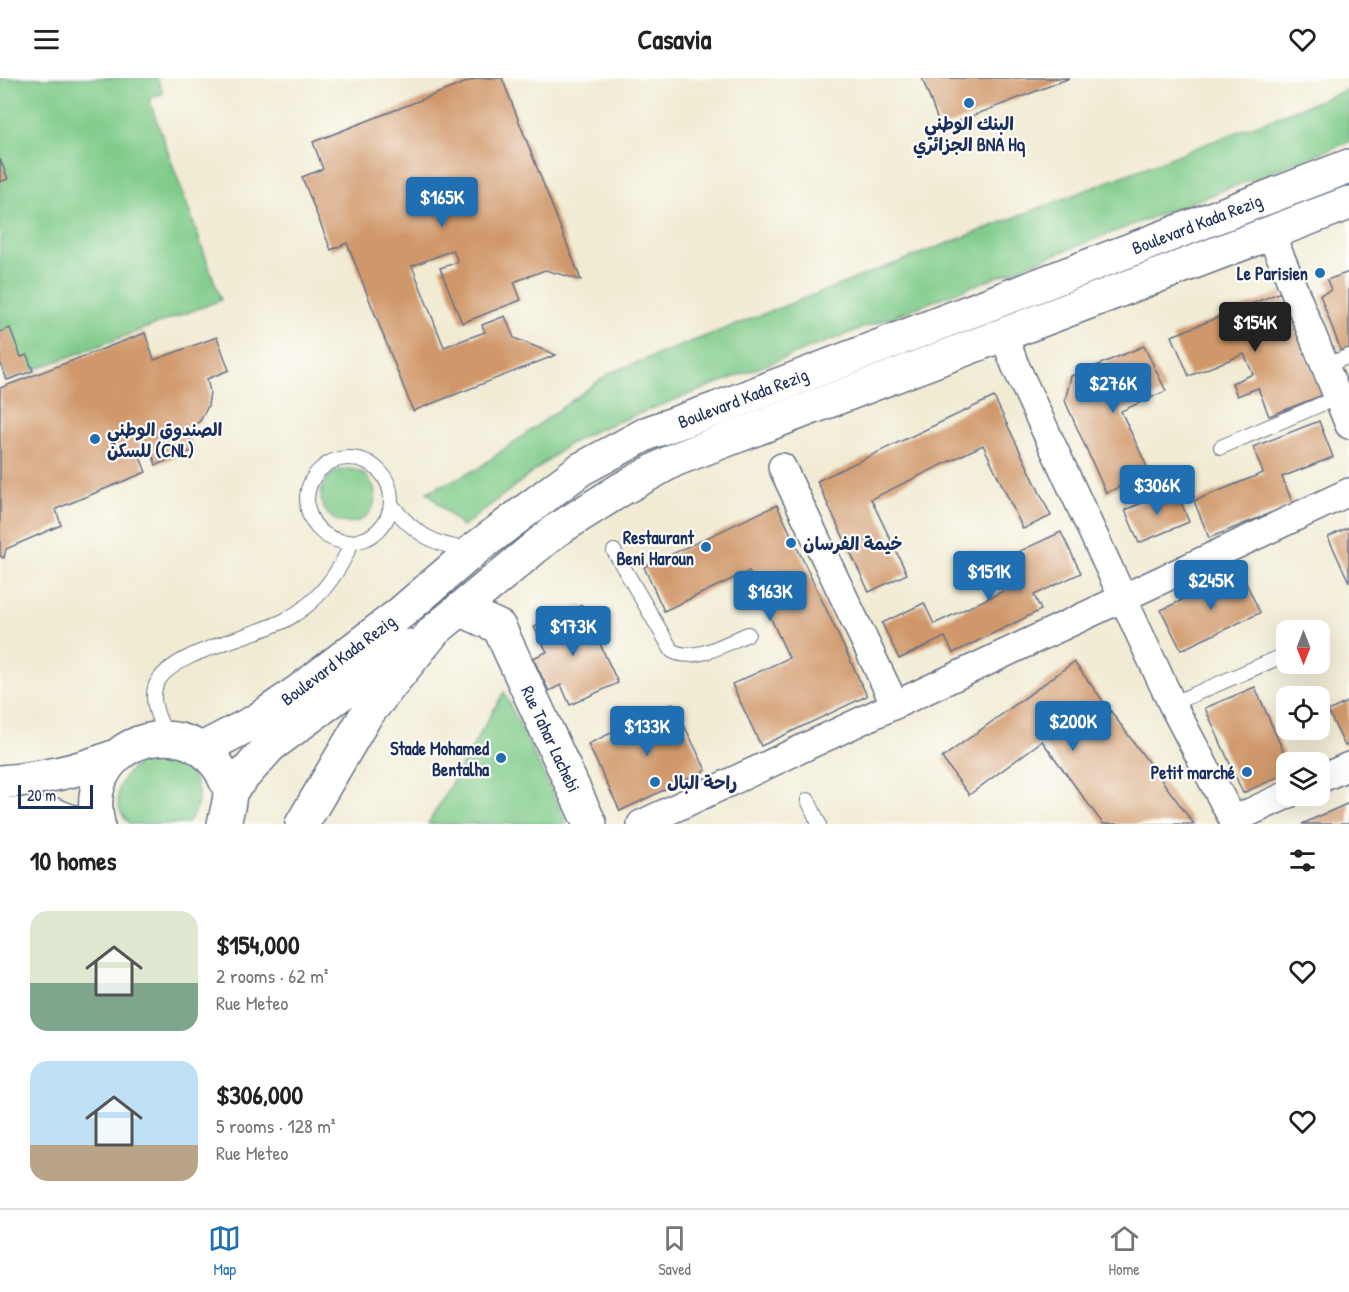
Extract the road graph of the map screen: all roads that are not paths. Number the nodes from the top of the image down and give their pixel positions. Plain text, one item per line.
1 (1349, 166) edge
2 (1349, 202) edge
3 (1269, 232) junction
4 (1003, 333) junction
5 (1337, 361) edge
6 (1338, 397) junction
7 (1349, 425) edge
8 (1221, 447) dead end
9 (782, 467) dead end
10 (1349, 492) edge
11 (391, 504) junction
12 (352, 542) junction
13 (475, 549) junction
14 (614, 551) dead end
15 (1122, 598) junction
16 (460, 609) junction
17 (434, 631) junction
18 (748, 634) dead end
19 (1276, 659) edge
20 (1172, 704) junction
21 (895, 705) junction
22 (168, 738) junction
23 (202, 749) junction
24 (116, 756) junction
25 (1349, 766) edge
26 (1330, 775) edge
27 (0, 782) edge
28 (230, 791) junction
29 (808, 800) dead end
30 (1276, 801) edge
31 (0, 814) edge
32 (1234, 822) edge
33 (78, 824) edge
34 (98, 824) edge
35 (224, 824) edge
36 (302, 824) edge
37 (590, 824) edge
38 (641, 824) edge
39 (819, 824) edge

1 - 13 main road, Boulevard Kada Rezig
2 - 3 main road, Boulevard Kada Rezig
3 - 4 main road, Boulevard Kada Rezig
3 - 5 street
4 - 15 street
4 - 16 main road, Boulevard Kada Rezig
5 - 6 street
6 - 7 street
6 - 8 lane
9 - 21 street
10 - 15 street
11 - 12 lane
11 - 12 lane
11 - 13 lane
12 - 22 lane
13 - 23 main road, Boulevard Kada Rezig
14 - 18 lane
15 - 20 street
15 - 21 street
16 - 17 main road, Boulevard Kada Rezig
16 - 37 main road, Rue Tahar Lachebi
17 - 28 main road, Boulevard Kada Rezig
17 - 36 main road
19 - 20 lane
20 - 32 street
21 - 38 street
22 - 23 main road
22 - 24 main road
23 - 28 main road
24 - 27 main road
24 - 34 main road
25 - 26 street
28 - 35 main road
29 - 39 lane
30 - 32 street
31 - 33 main road

